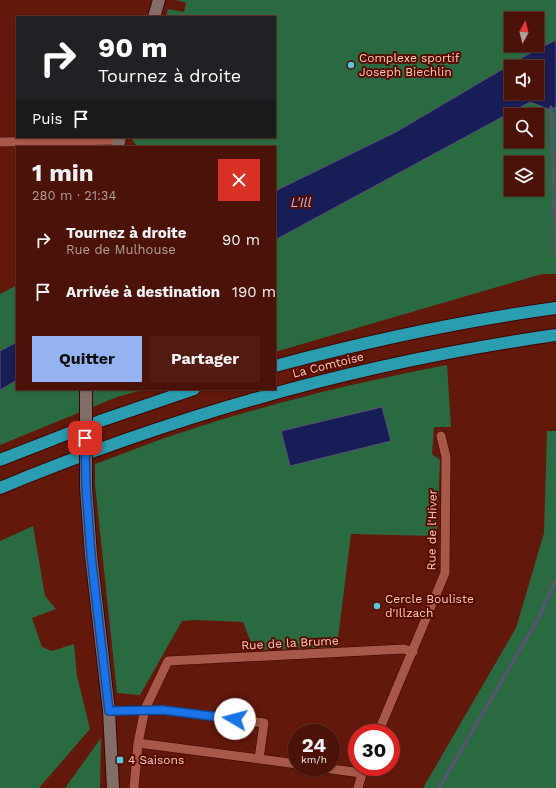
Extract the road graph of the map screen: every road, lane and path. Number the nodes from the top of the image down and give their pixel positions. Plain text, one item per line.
1 (159, 0) edge
2 (154, 16) edge
3 (119, 141) edge
4 (0, 142) edge
5 (556, 308) edge
6 (556, 335) edge
7 (276, 366) edge
8 (86, 390) edge
9 (191, 390) edge
10 (441, 436) dead end
11 (0, 460) edge
12 (0, 488) edge
13 (413, 652) junction
14 (146, 709) junction
15 (109, 711) junction
16 (382, 724) edge
17 (138, 743) junction
18 (260, 759) junction
19 (288, 763) edge
20 (362, 776) edge
21 (113, 788) edge
22 (134, 788) edge
23 (358, 788) edge

1 - 2 main road
3 - 4 street
5 - 7 highway, La Comtoise
6 - 12 highway, La Comtoise
8 - 15 main road, bridge
9 - 11 highway
10 - 13 street, Rue de l'Hiver
13 - 14 street, Rue de la Brume
13 - 16 street, Rue de l'Hiver
14 - 15 street
14 - 17 street
14 - 18 street
15 - 21 main road
17 - 18 street
17 - 22 street
18 - 19 street
20 - 23 street

